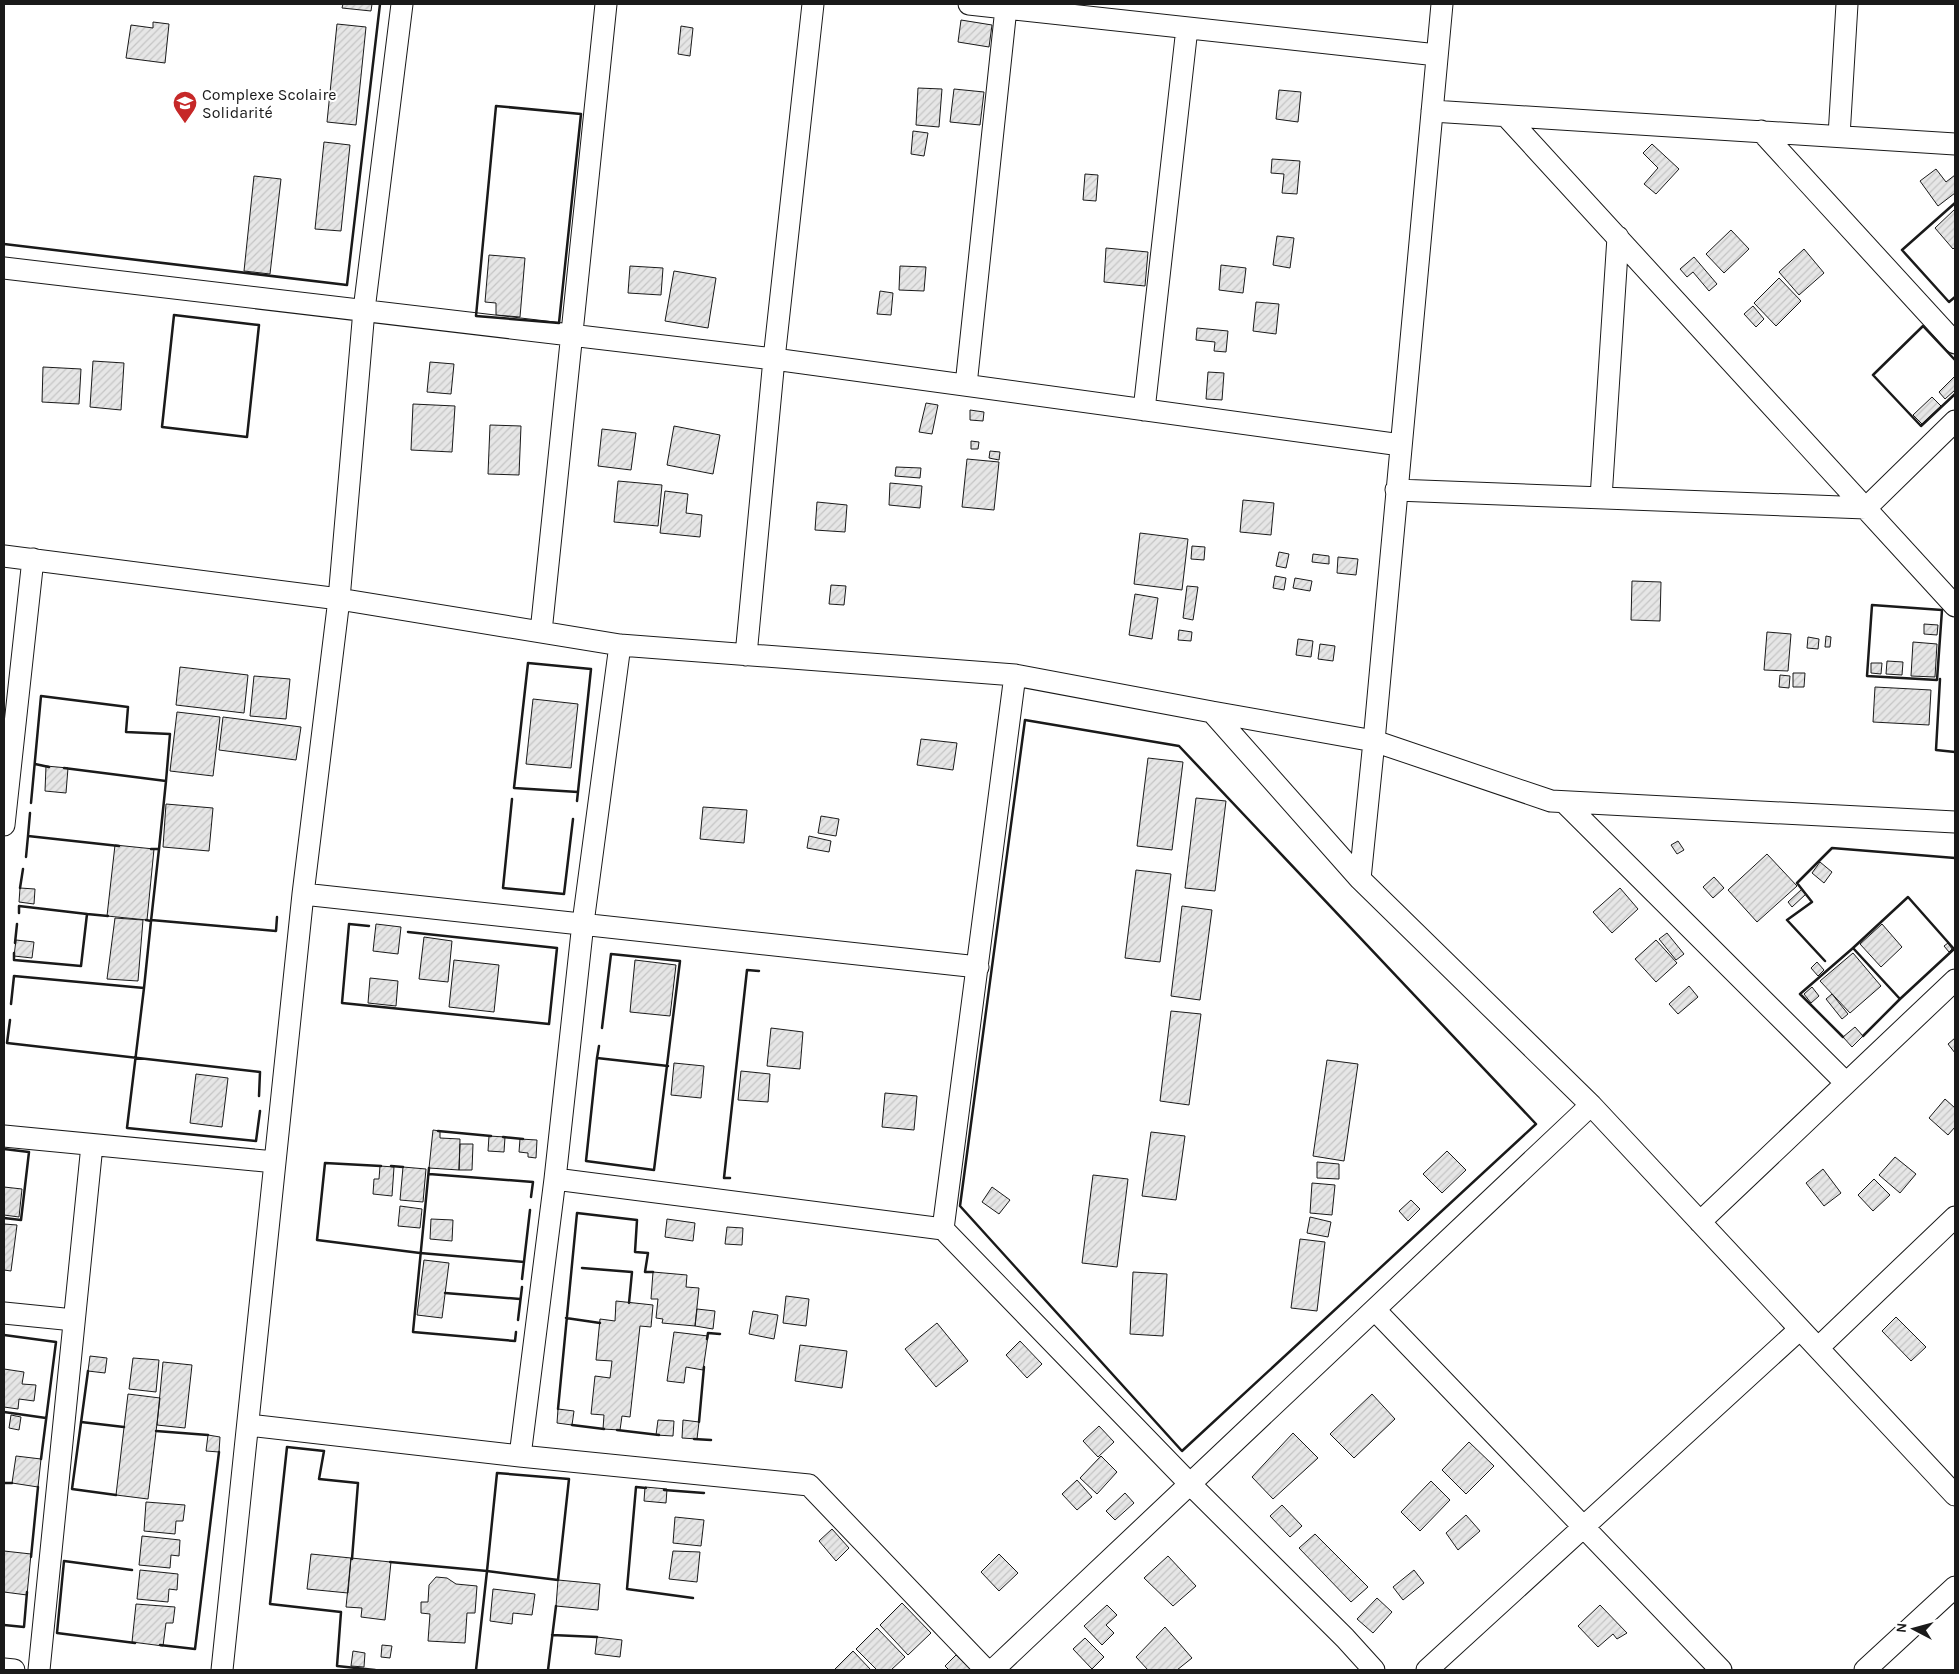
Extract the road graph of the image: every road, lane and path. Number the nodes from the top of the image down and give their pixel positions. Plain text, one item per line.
1 (402, 4) edge
2 (606, 4) edge
3 (813, 4) edge
4 (969, 4) edge
5 (1442, 4) edge
6 (1848, 4) edge
7 (1006, 8) junction
8 (1188, 28) junction
9 (1437, 55) junction
10 (1432, 111) junction
11 (1506, 116) junction
12 (1761, 131) junction
13 (1839, 136) junction
14 (1955, 144) edge
15 (1618, 238) junction
16 (4, 268) edge
17 (364, 310) junction
18 (572, 335) junction
19 (1955, 343) edge
20 (774, 359) junction
21 (966, 386) junction
22 (1144, 410) junction
23 (1955, 421) edge
24 (1401, 445) junction
25 (1396, 490) junction
26 (1601, 498) junction
27 (1866, 508) junction
28 (4, 556) edge
29 (33, 559) junction
30 (339, 599) junction
31 (1955, 606) edge
32 (541, 632) junction
33 (620, 645) junction
34 (746, 655) junction
35 (1015, 675) junction
36 (1212, 712) junction
37 (1374, 741) junction
38 (1564, 802) junction
39 (1955, 822) edge
40 (4, 824) edge
41 (1360, 879) junction
42 (303, 894) junction
43 (583, 923) junction
44 (978, 967) junction
45 (1955, 980) edge
46 (1846, 1083) junction
47 (1591, 1105) junction
48 (4, 1136) edge
49 (92, 1145) junction
50 (275, 1162) junction
51 (555, 1179) junction
52 (1955, 1217) edge
53 (1700, 1222) junction
54 (943, 1229) junction
55 (1375, 1310) junction
56 (4, 1313) edge
57 (74, 1320) junction
58 (1800, 1329) junction
59 (1818, 1348) junction
60 (248, 1426) junction
61 (520, 1456) junction
62 (1190, 1484) junction
63 (1955, 1495) edge
64 (1583, 1527) junction
65 (1955, 1586) edge
66 (4, 1669) edge
67 (14, 1670) edge
68 (39, 1670) edge
69 (222, 1670) edge
70 (986, 1670) edge
71 (993, 1670) edge
72 (1374, 1670) edge
73 (1427, 1670) edge
74 (1721, 1670) edge
75 (1865, 1670) edge

1 - 17 street
2 - 18 street
3 - 20 street
4 - 7 street
5 - 9 street
6 - 13 street
7 - 8 street
7 - 21 street
8 - 9 street
8 - 22 street
9 - 10 street
10 - 11 street
10 - 24 street
11 - 12 street
11 - 15 street
12 - 13 street
12 - 19 street
13 - 14 street
15 - 26 street
15 - 27 street
16 - 17 street
17 - 18 street
17 - 30 street
18 - 20 street
18 - 32 street
20 - 21 street
20 - 34 street
21 - 22 street
22 - 24 street
23 - 27 street
24 - 25 street
25 - 26 street
25 - 37 street
26 - 27 street
27 - 31 street
28 - 29 street
29 - 30 street
29 - 40 street
30 - 32 street
30 - 42 street
32 - 33 street
33 - 34 street
33 - 43 street
34 - 35 street
35 - 36 street
35 - 44 street
36 - 37 street
36 - 41 street
37 - 38 street
37 - 41 street
38 - 39 street
38 - 46 street
41 - 47 street
42 - 43 street
42 - 50 street
43 - 44 street
43 - 51 street
44 - 54 street
45 - 46 street
46 - 53 street
47 - 53 street
47 - 55 street
48 - 49 street
49 - 50 street
49 - 57 street
50 - 60 street
51 - 54 street
51 - 61 street
52 - 59 street
53 - 58 street
54 - 62 street
55 - 62 street
55 - 64 street
56 - 57 street
57 - 68 street
58 - 59 street
58 - 64 street
59 - 63 street
60 - 61 street
60 - 69 street
61 - 70 street
62 - 71 street
62 - 72 street
64 - 73 street
64 - 74 street
65 - 75 street
66 - 67 street

